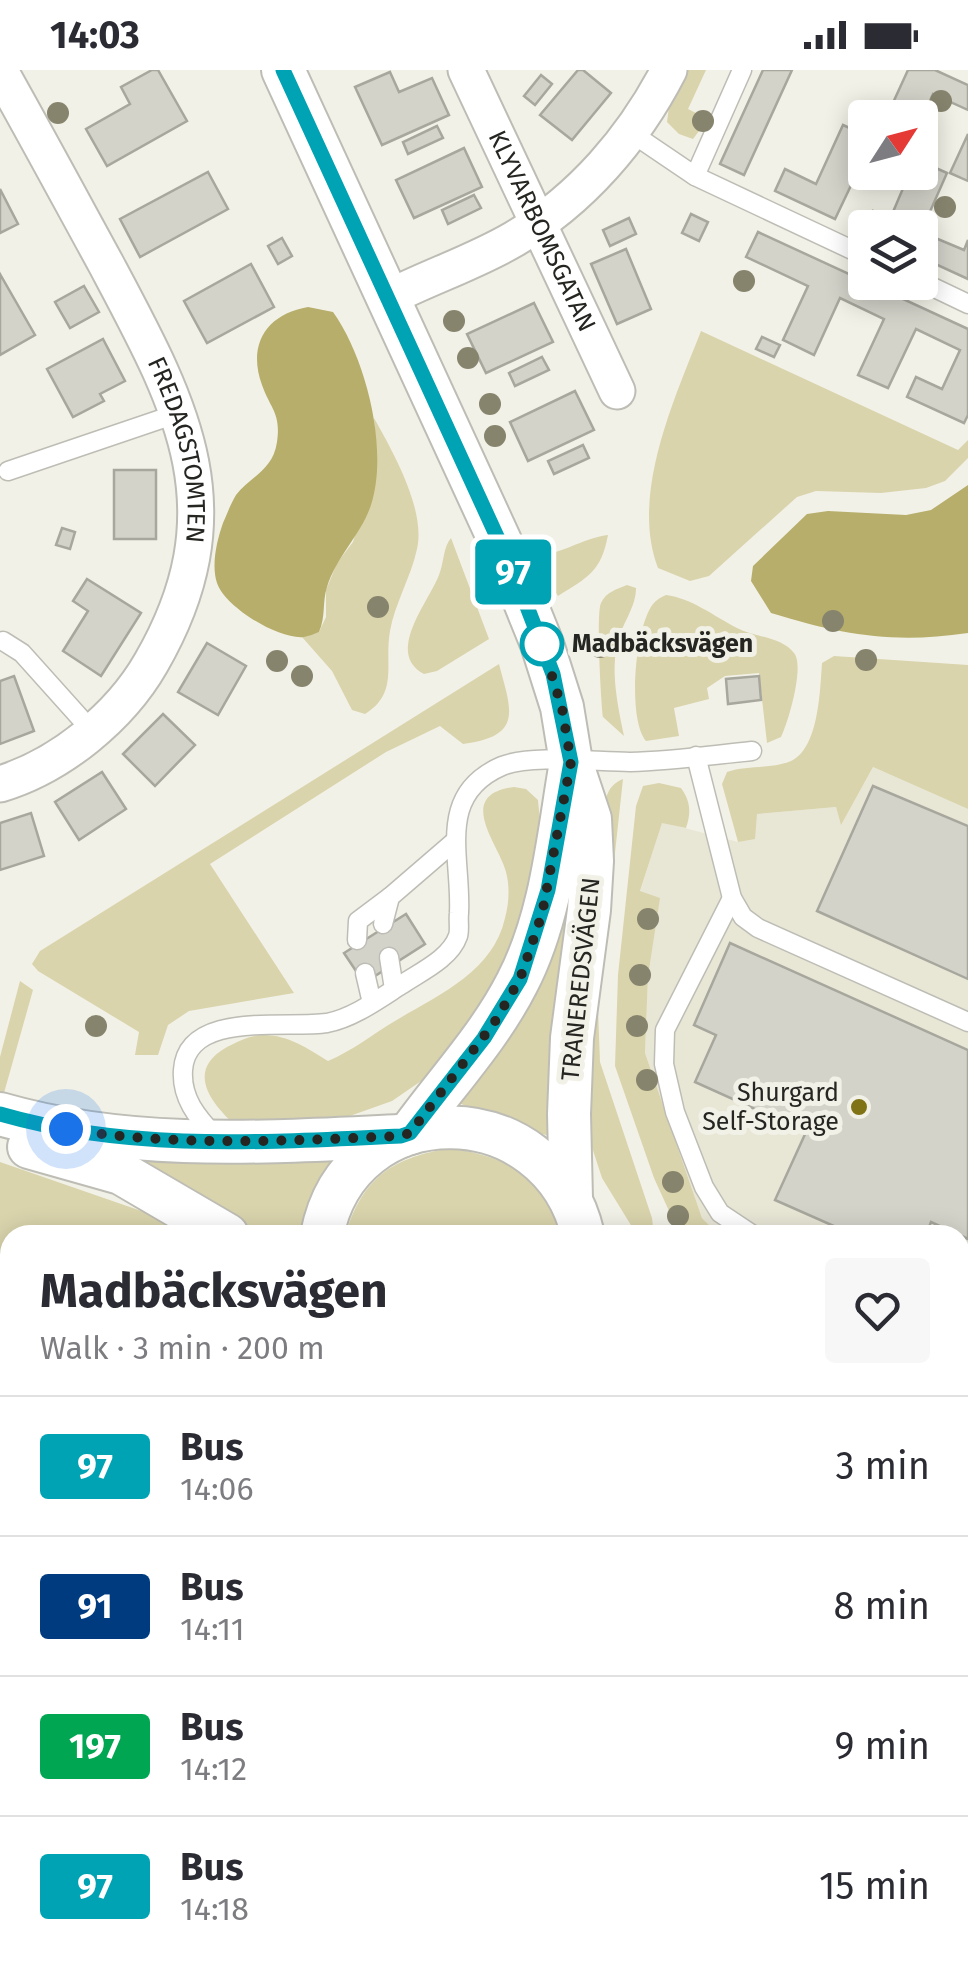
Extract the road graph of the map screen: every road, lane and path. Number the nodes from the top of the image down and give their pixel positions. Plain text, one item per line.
1 (283, 70) edge
2 (466, 70) edge
3 (669, 70) edge
4 (742, 70) edge
5 (0, 71) edge
6 (630, 132) junction
7 (695, 176) junction
8 (539, 224) junction
9 (848, 248) edge
10 (938, 290) edge
11 (388, 298) junction
12 (968, 304) edge
13 (617, 391) dead end
14 (178, 412) junction
15 (8, 471) dead end
16 (4, 642) dead end
17 (92, 731) junction
18 (752, 751) dead end
19 (696, 756) junction
20 (571, 762) junction
21 (0, 784) edge
22 (455, 841) junction
23 (390, 897) junction
24 (732, 898) junction
25 (384, 924) dead end
26 (357, 940) dead end
27 (389, 957) dead end
28 (365, 973) dead end
29 (394, 989) junction
30 (372, 1003) junction
31 (968, 1022) edge
32 (0, 1114) edge
33 (405, 1135) junction
34 (0, 1138) edge
35 (222, 1144) junction
36 (583, 1221) edge
37 (210, 1225) edge
38 (325, 1225) edge
39 (739, 1225) edge

1 - 11 street, TRANEREDSVÄGEN
2 - 8 street, KLYVARBOMSGATAN
3 - 6 street
4 - 7 lane
5 - 14 street, FREDAGSTOMTEN
6 - 7 lane
6 - 8 street
7 - 9 lane
8 - 11 street
8 - 13 street, KLYVARBOMSGATAN
10 - 12 lane
11 - 20 street, TRANEREDSVÄGEN
14 - 15 lane
14 - 17 street, FREDAGSTOMTEN
16 - 17 lane
17 - 21 street, FREDAGSTOMTEN
18 - 19 lane
19 - 20 lane
19 - 24 lane
20 - 22 lane
20 - 33 street, TRANEREDSVÄGEN
20 - 36 street, TRANEREDSVÄGEN
22 - 23 lane
22 - 29 lane
23 - 25 lane
23 - 26 lane
24 - 31 lane
24 - 39 lane
27 - 29 lane
28 - 30 lane
29 - 30 lane
30 - 35 lane
32 - 35 street
33 - 35 street
33 - 36 street
33 - 38 street
34 - 37 street

